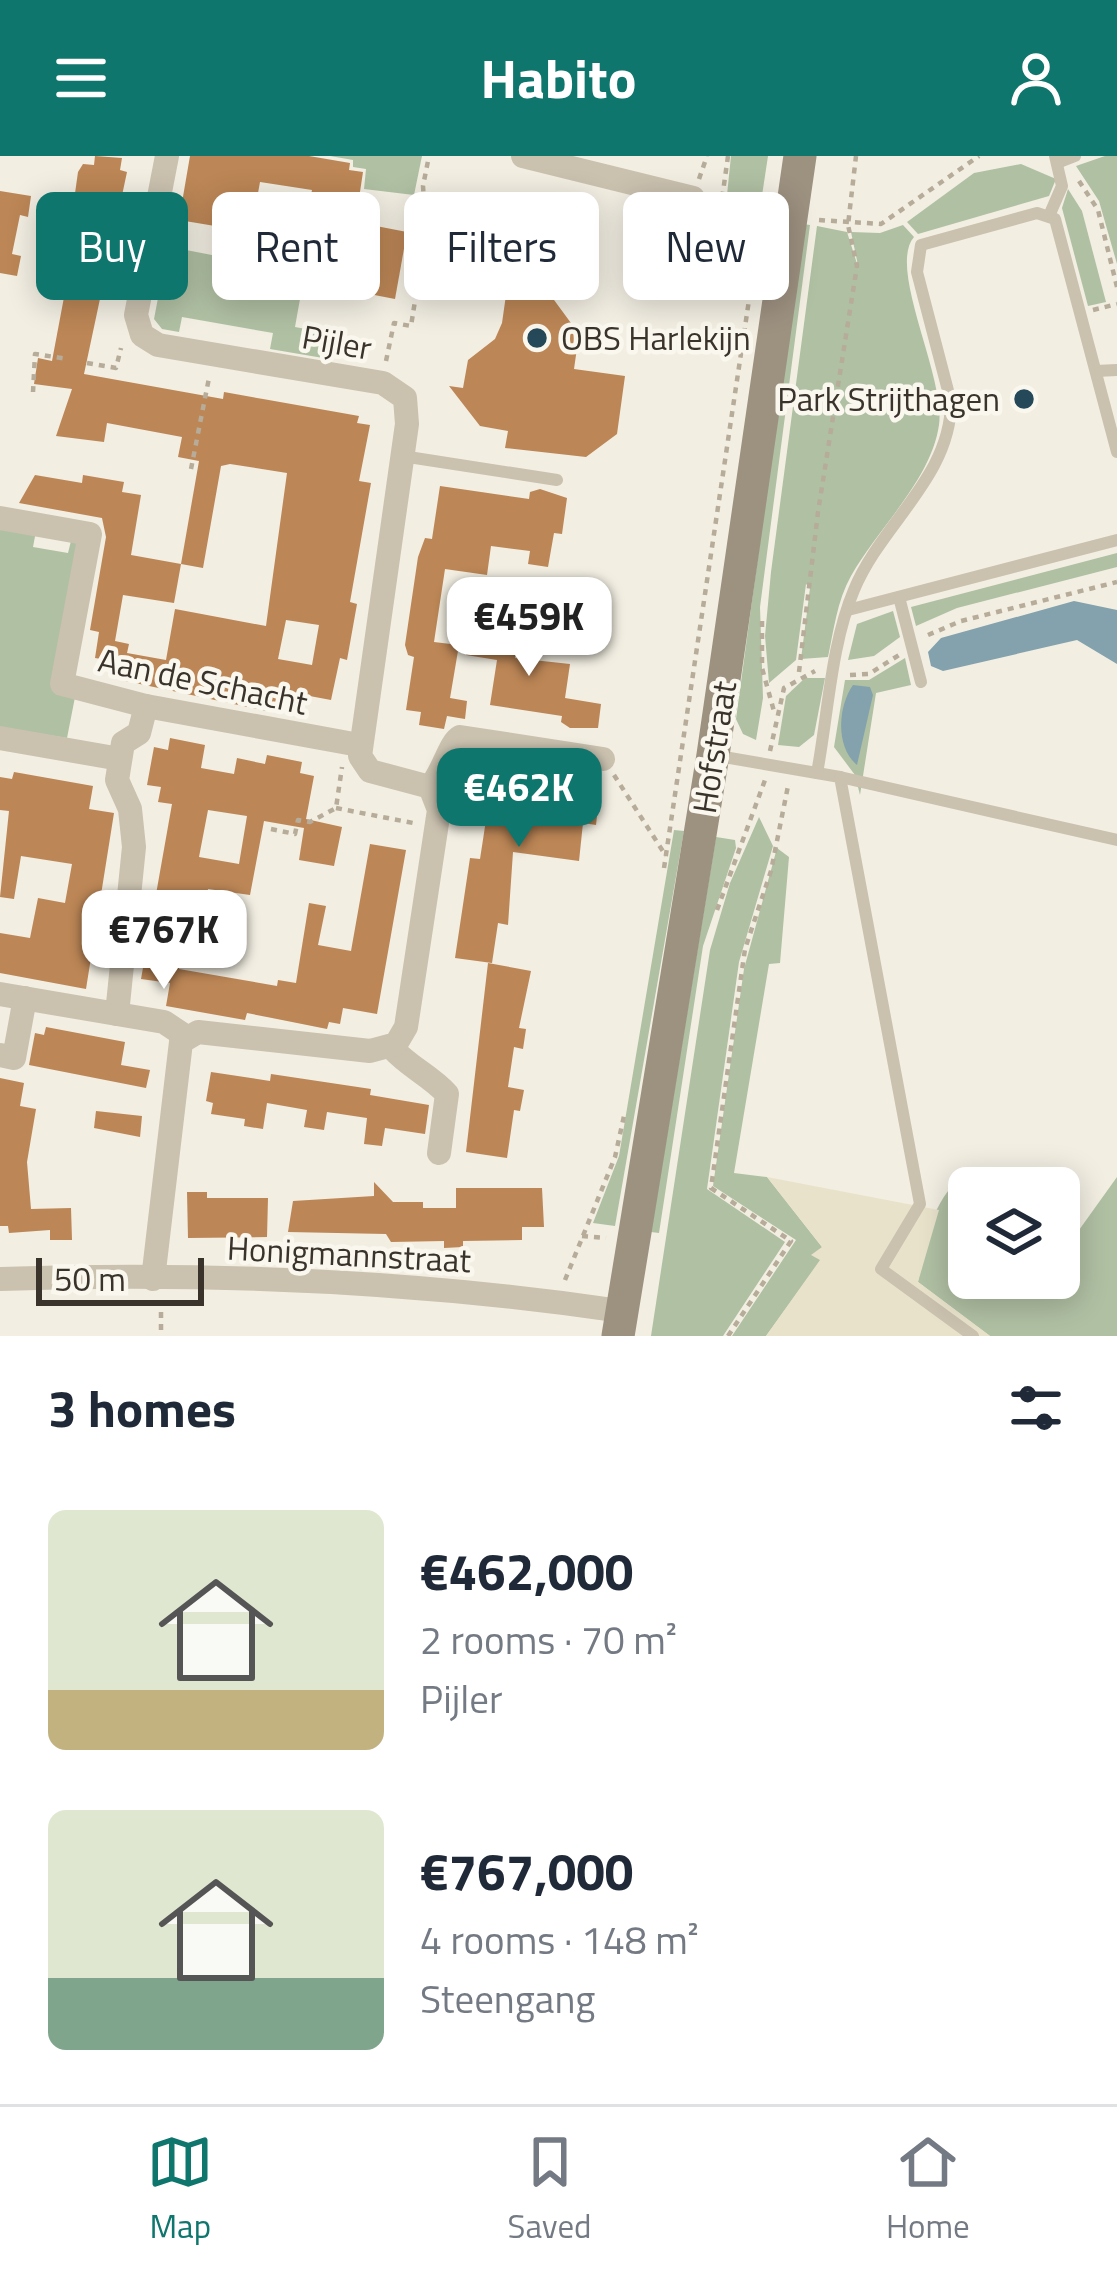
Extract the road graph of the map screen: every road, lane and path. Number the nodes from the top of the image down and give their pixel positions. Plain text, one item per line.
1 (167, 156) edge
2 (429, 156) edge
3 (523, 156) edge
4 (728, 156) edge
5 (800, 156) edge
6 (856, 156) edge
7 (979, 156) edge
8 (1075, 156) edge
9 (1056, 160) edge
10 (672, 192) edge
11 (723, 192) edge
12 (1048, 216) junction
13 (848, 225) junction
14 (1117, 287) edge
15 (749, 300) edge
16 (1117, 304) edge
17 (1082, 313) junction
18 (142, 335) junction
19 (213, 355) junction
20 (68, 359) dead end
21 (87, 363) dead end
22 (1096, 370) junction
23 (1117, 370) edge
24 (383, 383) junction
25 (33, 392) dead end
26 (1117, 452) edge
27 (402, 457) junction
28 (191, 469) dead end
29 (557, 480) dead end
30 (0, 518) edge
31 (1117, 540) edge
32 (1117, 582) edge
33 (898, 596) junction
34 (848, 610) junction
35 (911, 645) junction
36 (836, 673) junction
37 (800, 675) junction
38 (921, 682) dead end
39 (146, 706) junction
40 (775, 715) dead end
41 (1, 742) edge
42 (352, 744) junction
43 (713, 755) junction
44 (120, 759) junction
45 (603, 759) joint
46 (791, 768) junction
47 (817, 773) junction
48 (840, 777) junction
49 (430, 787) junction
50 (336, 808) junction
51 (437, 827) junction
52 (272, 829) dead end
53 (1117, 840) edge
54 (666, 856) junction
55 (663, 878) dead end
56 (12, 996) edge
57 (117, 1014) junction
58 (185, 1036) junction
59 (392, 1048) junction
60 (0, 1055) edge
61 (626, 1108) dead end
62 (439, 1153) dead end
63 (582, 1236) dead end
64 (0, 1279) edge
65 (153, 1279) junction
66 (619, 1323) edge
67 (161, 1336) edge
68 (728, 1336) edge
69 (974, 1336) edge

1 - 18 street
2 - 24 path
3 - 10 street
4 - 11 path
5 - 43 main road, Hofstraat
6 - 13 path
7 - 13 path
8 - 9 lane
9 - 12 lane
9 - 14 path
12 - 17 lane
12 - 34 lane
13 - 37 path
15 - 54 path
16 - 17 path
17 - 22 lane
18 - 19 street, Pijler
18 - 21 path
19 - 24 street, Pijler
19 - 28 path
20 - 25 path
22 - 23 lane
22 - 26 lane
24 - 27 street, Pijler
27 - 29 lane
27 - 42 street, Pijler
30 - 39 street, Aan de Schacht
31 - 33 lane
32 - 35 path
33 - 34 lane
33 - 35 lane
34 - 36 lane
35 - 36 path
35 - 38 lane
36 - 37 path
36 - 47 lane
37 - 40 path
39 - 42 street, Aan de Schacht
39 - 44 street
41 - 44 street
42 - 49 street
42 - 50 path
43 - 46 lane
43 - 66 main road, Hofstraat
44 - 57 street
45 - 49 street
45 - 54 path
46 - 47 lane
46 - 68 path
47 - 48 lane
48 - 53 lane
48 - 69 lane
49 - 51 street
50 - 51 path
50 - 52 path
51 - 59 street
54 - 55 path
56 - 57 street
56 - 60 street
57 - 58 street
58 - 59 street
58 - 65 street
59 - 62 street
61 - 63 path
64 - 65 street, Honigmannstraat
65 - 66 street, Honigmannstraat
65 - 67 path

